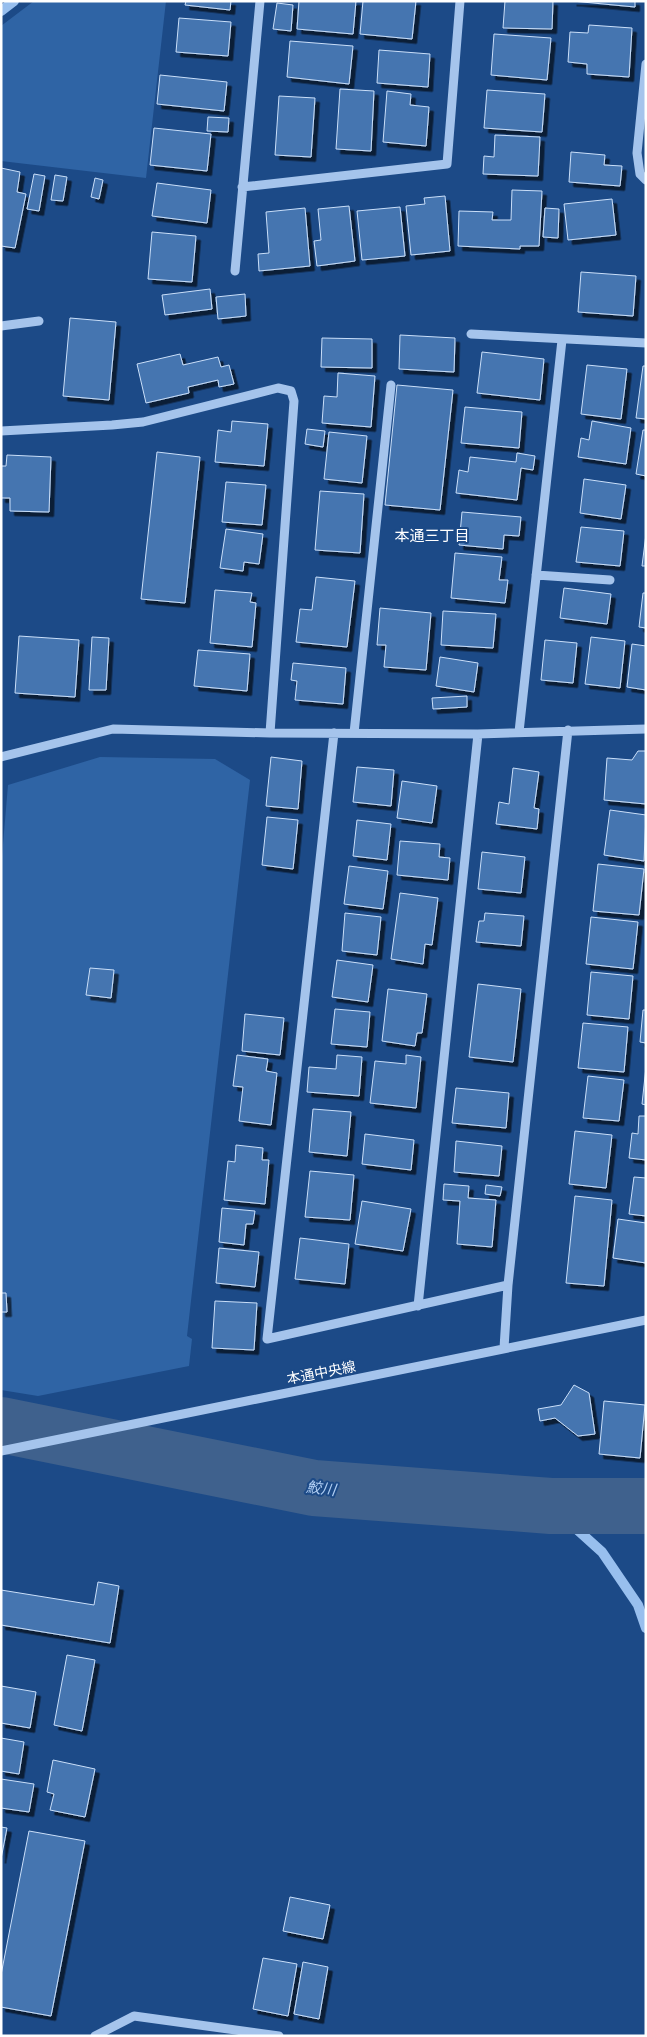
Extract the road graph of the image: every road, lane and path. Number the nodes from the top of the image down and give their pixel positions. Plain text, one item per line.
1 (260, 1) edge
2 (460, 1) edge
3 (646, 64) edge
4 (646, 180) edge
5 (242, 187) junction
6 (235, 271) dead end
7 (39, 321) dead end
8 (1, 326) edge
9 (471, 334) dead end
10 (562, 340) junction
11 (646, 343) edge
12 (391, 385) dead end
13 (1, 431) edge
14 (536, 575) junction
15 (610, 580) dead end
16 (646, 729) edge
17 (568, 730) junction
18 (519, 732) junction
19 (270, 733) junction
20 (334, 733) junction
21 (354, 733) junction
22 (478, 734) junction
23 (1, 757) edge
24 (508, 1285) junction
25 (418, 1306) junction
26 (646, 1320) edge
27 (504, 1348) junction
28 (1, 1451) edge
29 (95, 2036) edge
30 (279, 2036) edge

1 - 5 street
2 - 5 street
3 - 4 street
5 - 6 street
7 - 8 street
9 - 10 street
10 - 11 street
10 - 14 street
12 - 21 street
13 - 19 street
14 - 15 street
14 - 18 street
16 - 17 street
17 - 18 street
17 - 24 street
18 - 22 street
19 - 20 street
19 - 23 street
20 - 21 street
20 - 25 street
21 - 22 street
22 - 25 street
24 - 25 street
24 - 27 street
26 - 27 street, 本通中央線
27 - 28 street, 本通中央線
29 - 30 street

